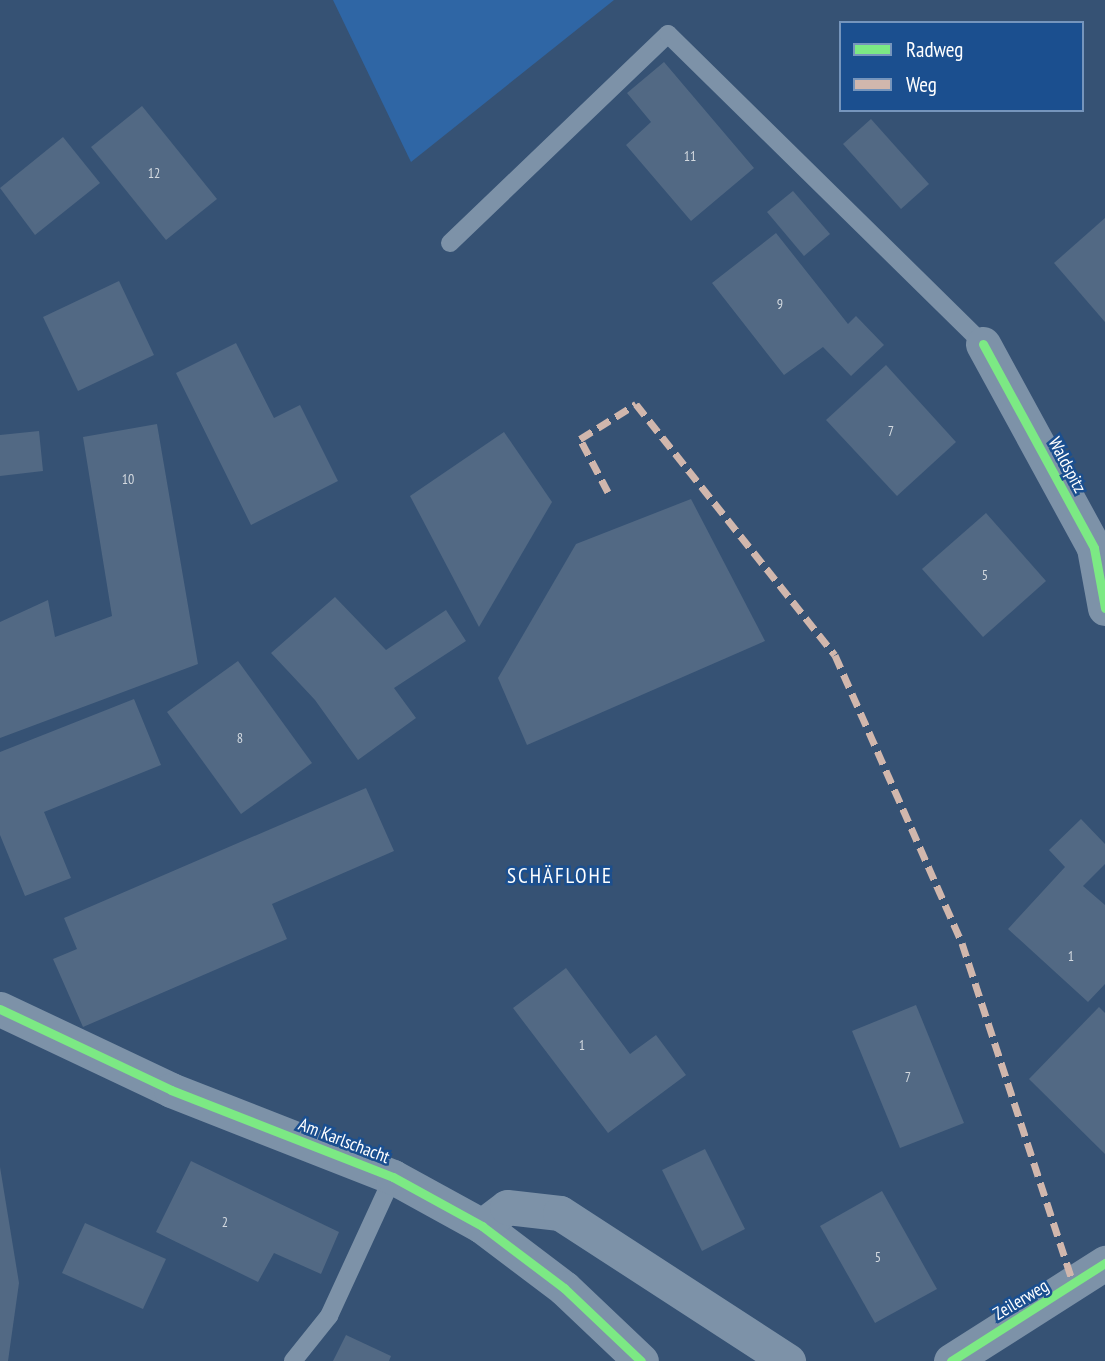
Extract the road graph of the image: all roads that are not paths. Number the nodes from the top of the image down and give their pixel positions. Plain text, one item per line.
1 (450, 243) dead end
2 (983, 344) joint
3 (1105, 608) edge
4 (0, 1009) edge
5 (393, 1177) junction
6 (482, 1226) junction
7 (1105, 1263) edge
8 (293, 1361) edge
9 (640, 1361) edge
10 (788, 1361) edge
11 (951, 1361) edge

1 - 2 lane
2 - 3 street, Waldspitz
4 - 5 street, Am Karlschacht
5 - 6 street, Am Karlschacht
5 - 8 lane
6 - 9 street, Am Karlschacht
6 - 10 street
7 - 11 street, Zeilerweg

